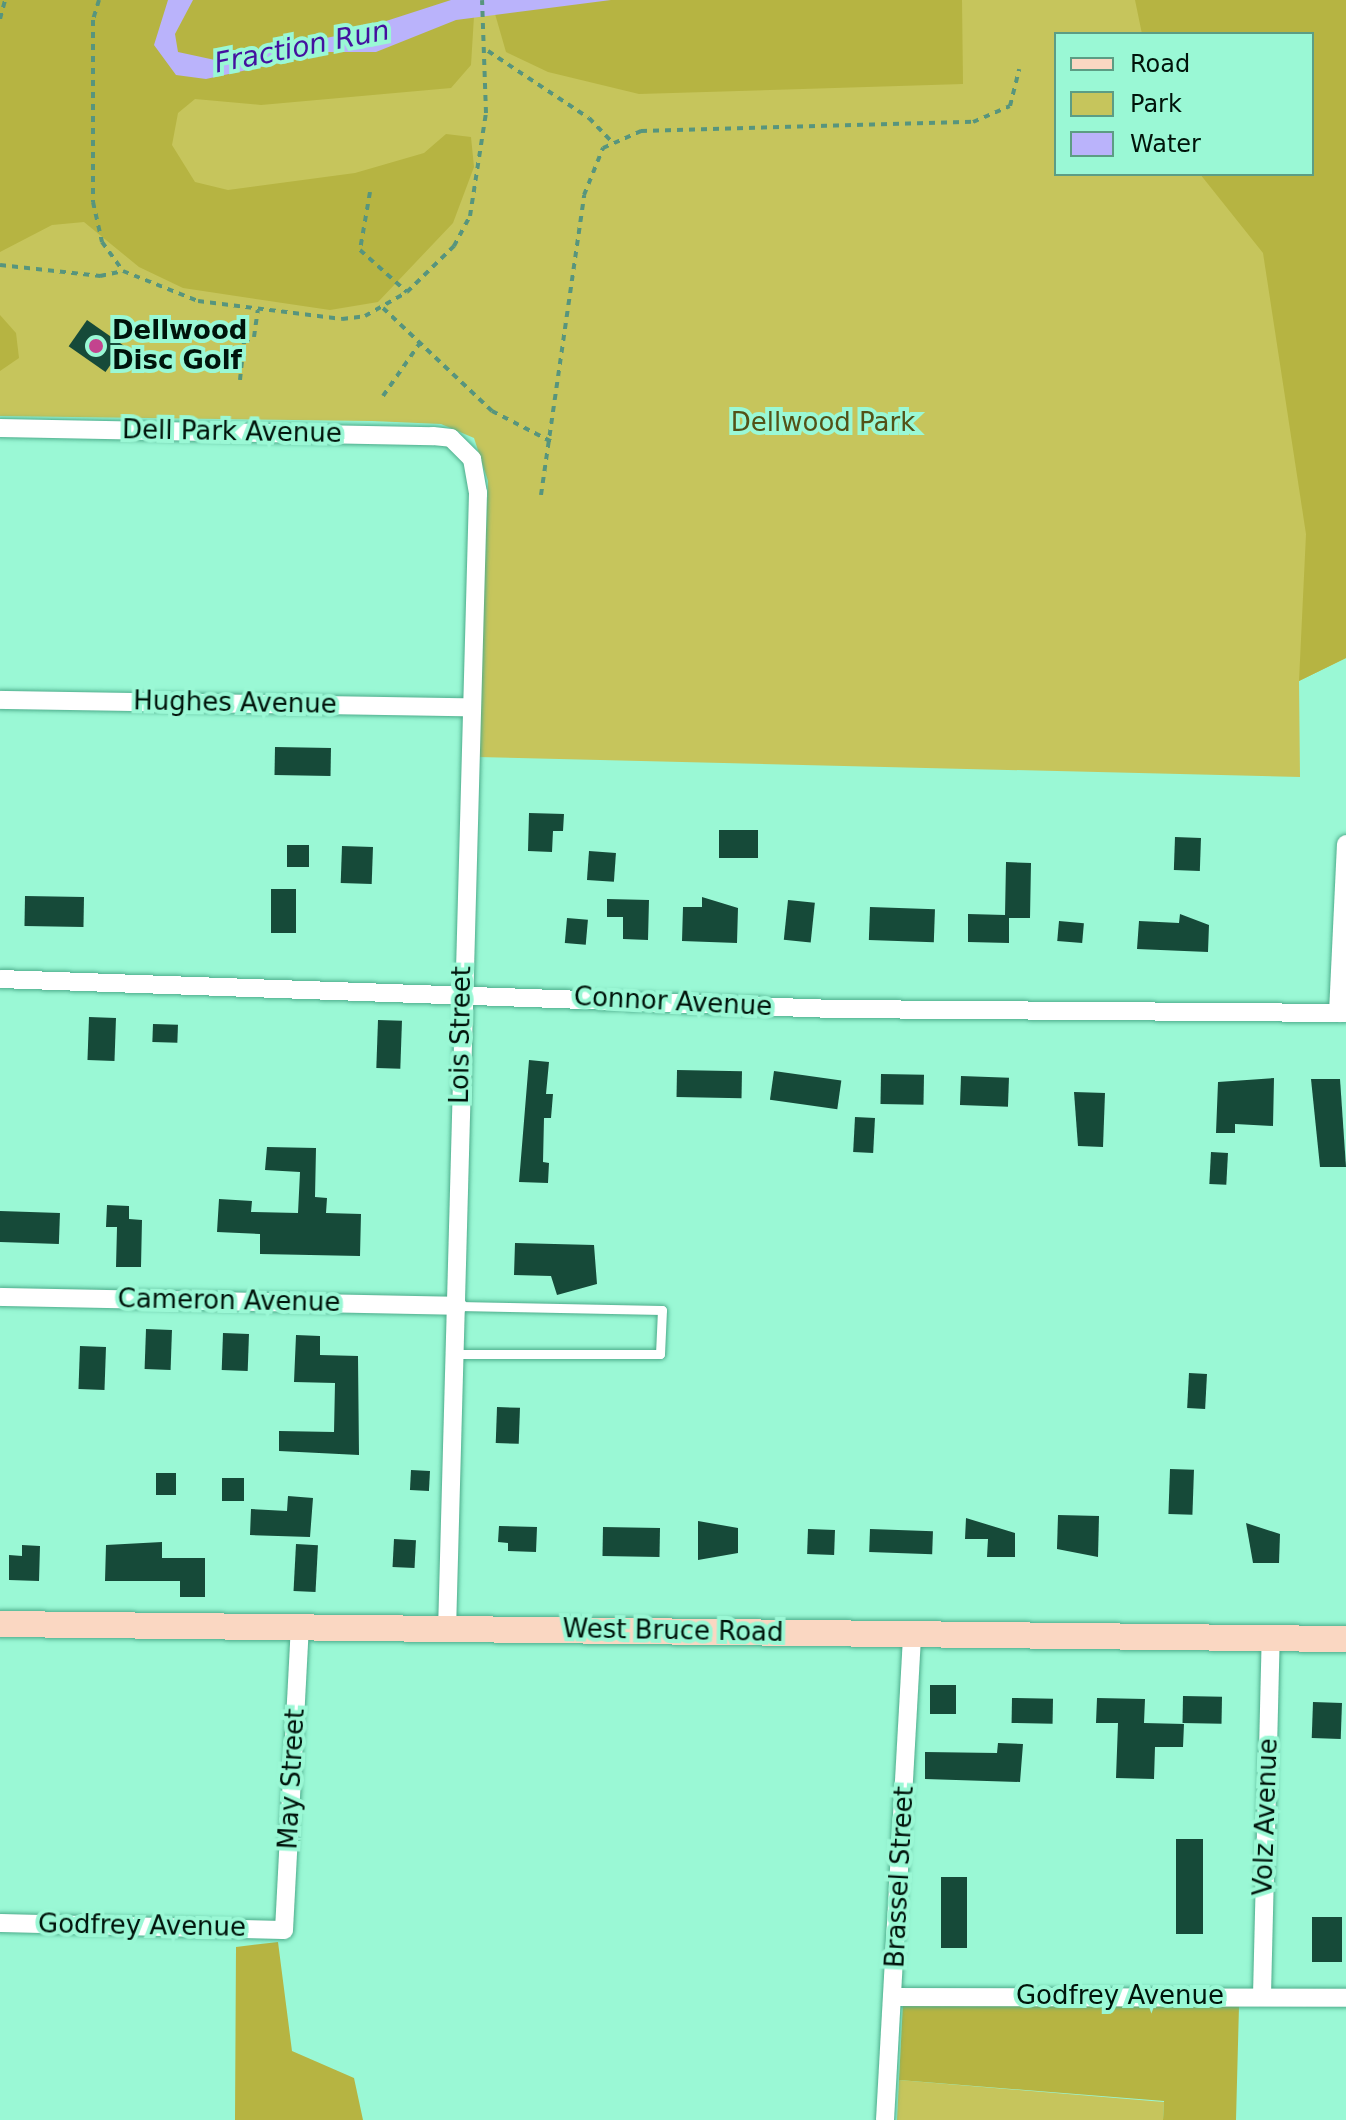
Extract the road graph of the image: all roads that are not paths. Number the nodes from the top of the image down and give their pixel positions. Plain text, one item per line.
1 (0, 428) edge
2 (462, 446) joint
3 (0, 700) edge
4 (470, 707) junction
5 (1346, 844) edge
6 (0, 979) edge
7 (460, 990) junction
8 (1342, 1013) edge
9 (0, 1297) edge
10 (458, 1306) junction
11 (456, 1354) junction
12 (0, 1624) edge
13 (300, 1628) junction
14 (447, 1629) junction
15 (912, 1634) junction
16 (1271, 1638) junction
17 (1346, 1639) edge
18 (0, 1923) edge
19 (284, 1930) joint
20 (1262, 1995) junction
21 (894, 1997) junction
22 (1346, 1998) edge
23 (885, 2120) edge

1 - 2 street, Dell Park Avenue
2 - 4 street, Lois Street
3 - 4 street, Hughes Avenue
4 - 7 street, Lois Street
5 - 8 street
6 - 7 street, Connor Avenue
7 - 8 street, Connor Avenue
7 - 10 street, Lois Street
9 - 10 street, Cameron Avenue
10 - 11 street, Lois Street
10 - 11 lane
11 - 14 street, Lois Street
12 - 13 street, West Bruce Road
13 - 14 street, West Bruce Road
13 - 19 street, May Street
14 - 15 street, West Bruce Road
15 - 16 street, West Bruce Road
15 - 21 street, Brassel Street
16 - 17 street, West Bruce Road
16 - 20 street, Volz Avenue
18 - 19 street, Godfrey Avenue
20 - 21 street, Godfrey Avenue
20 - 22 street, Godfrey Avenue
21 - 23 street, Brassel Street

